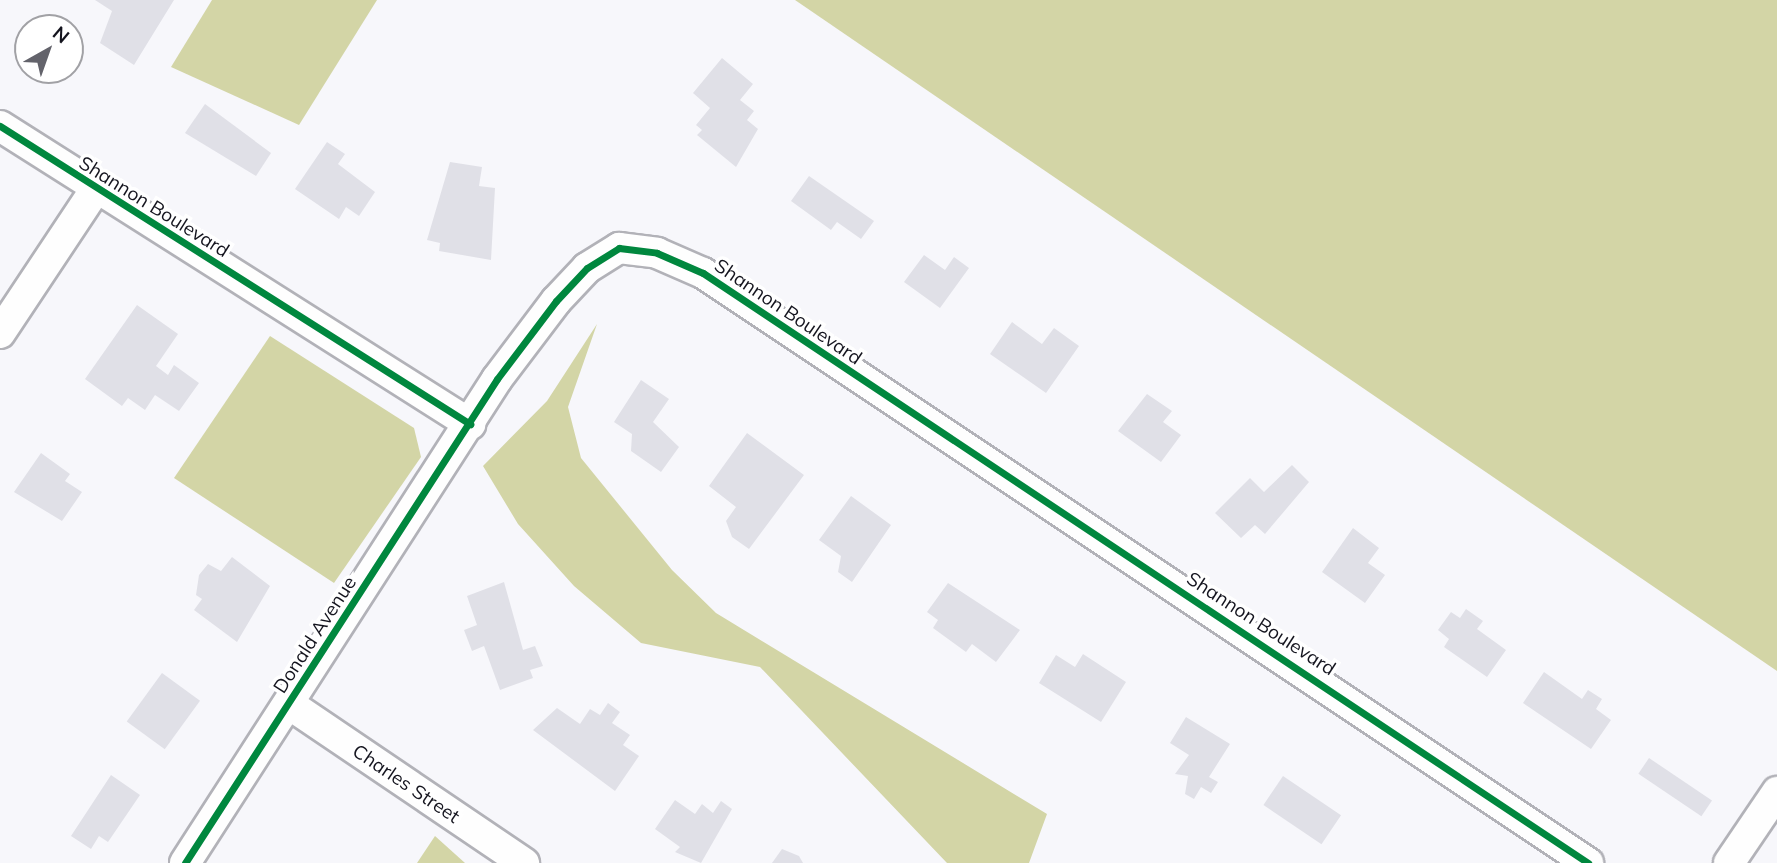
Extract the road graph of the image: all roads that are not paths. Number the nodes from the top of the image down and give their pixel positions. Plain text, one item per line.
1 (0, 126) edge
2 (95, 190) junction
3 (0, 333) edge
4 (470, 424) junction
5 (289, 704) junction
6 (1777, 792) edge
7 (1577, 860) edge
8 (185, 863) edge
9 (524, 863) edge
10 (1729, 863) edge

1 - 2 street, Shannon Boulevard
2 - 3 street
2 - 4 street, Shannon Boulevard
4 - 5 street, Donald Avenue
4 - 7 street, Shannon Boulevard
5 - 8 street, Donald Avenue
5 - 9 street, Charles Street
6 - 10 street

